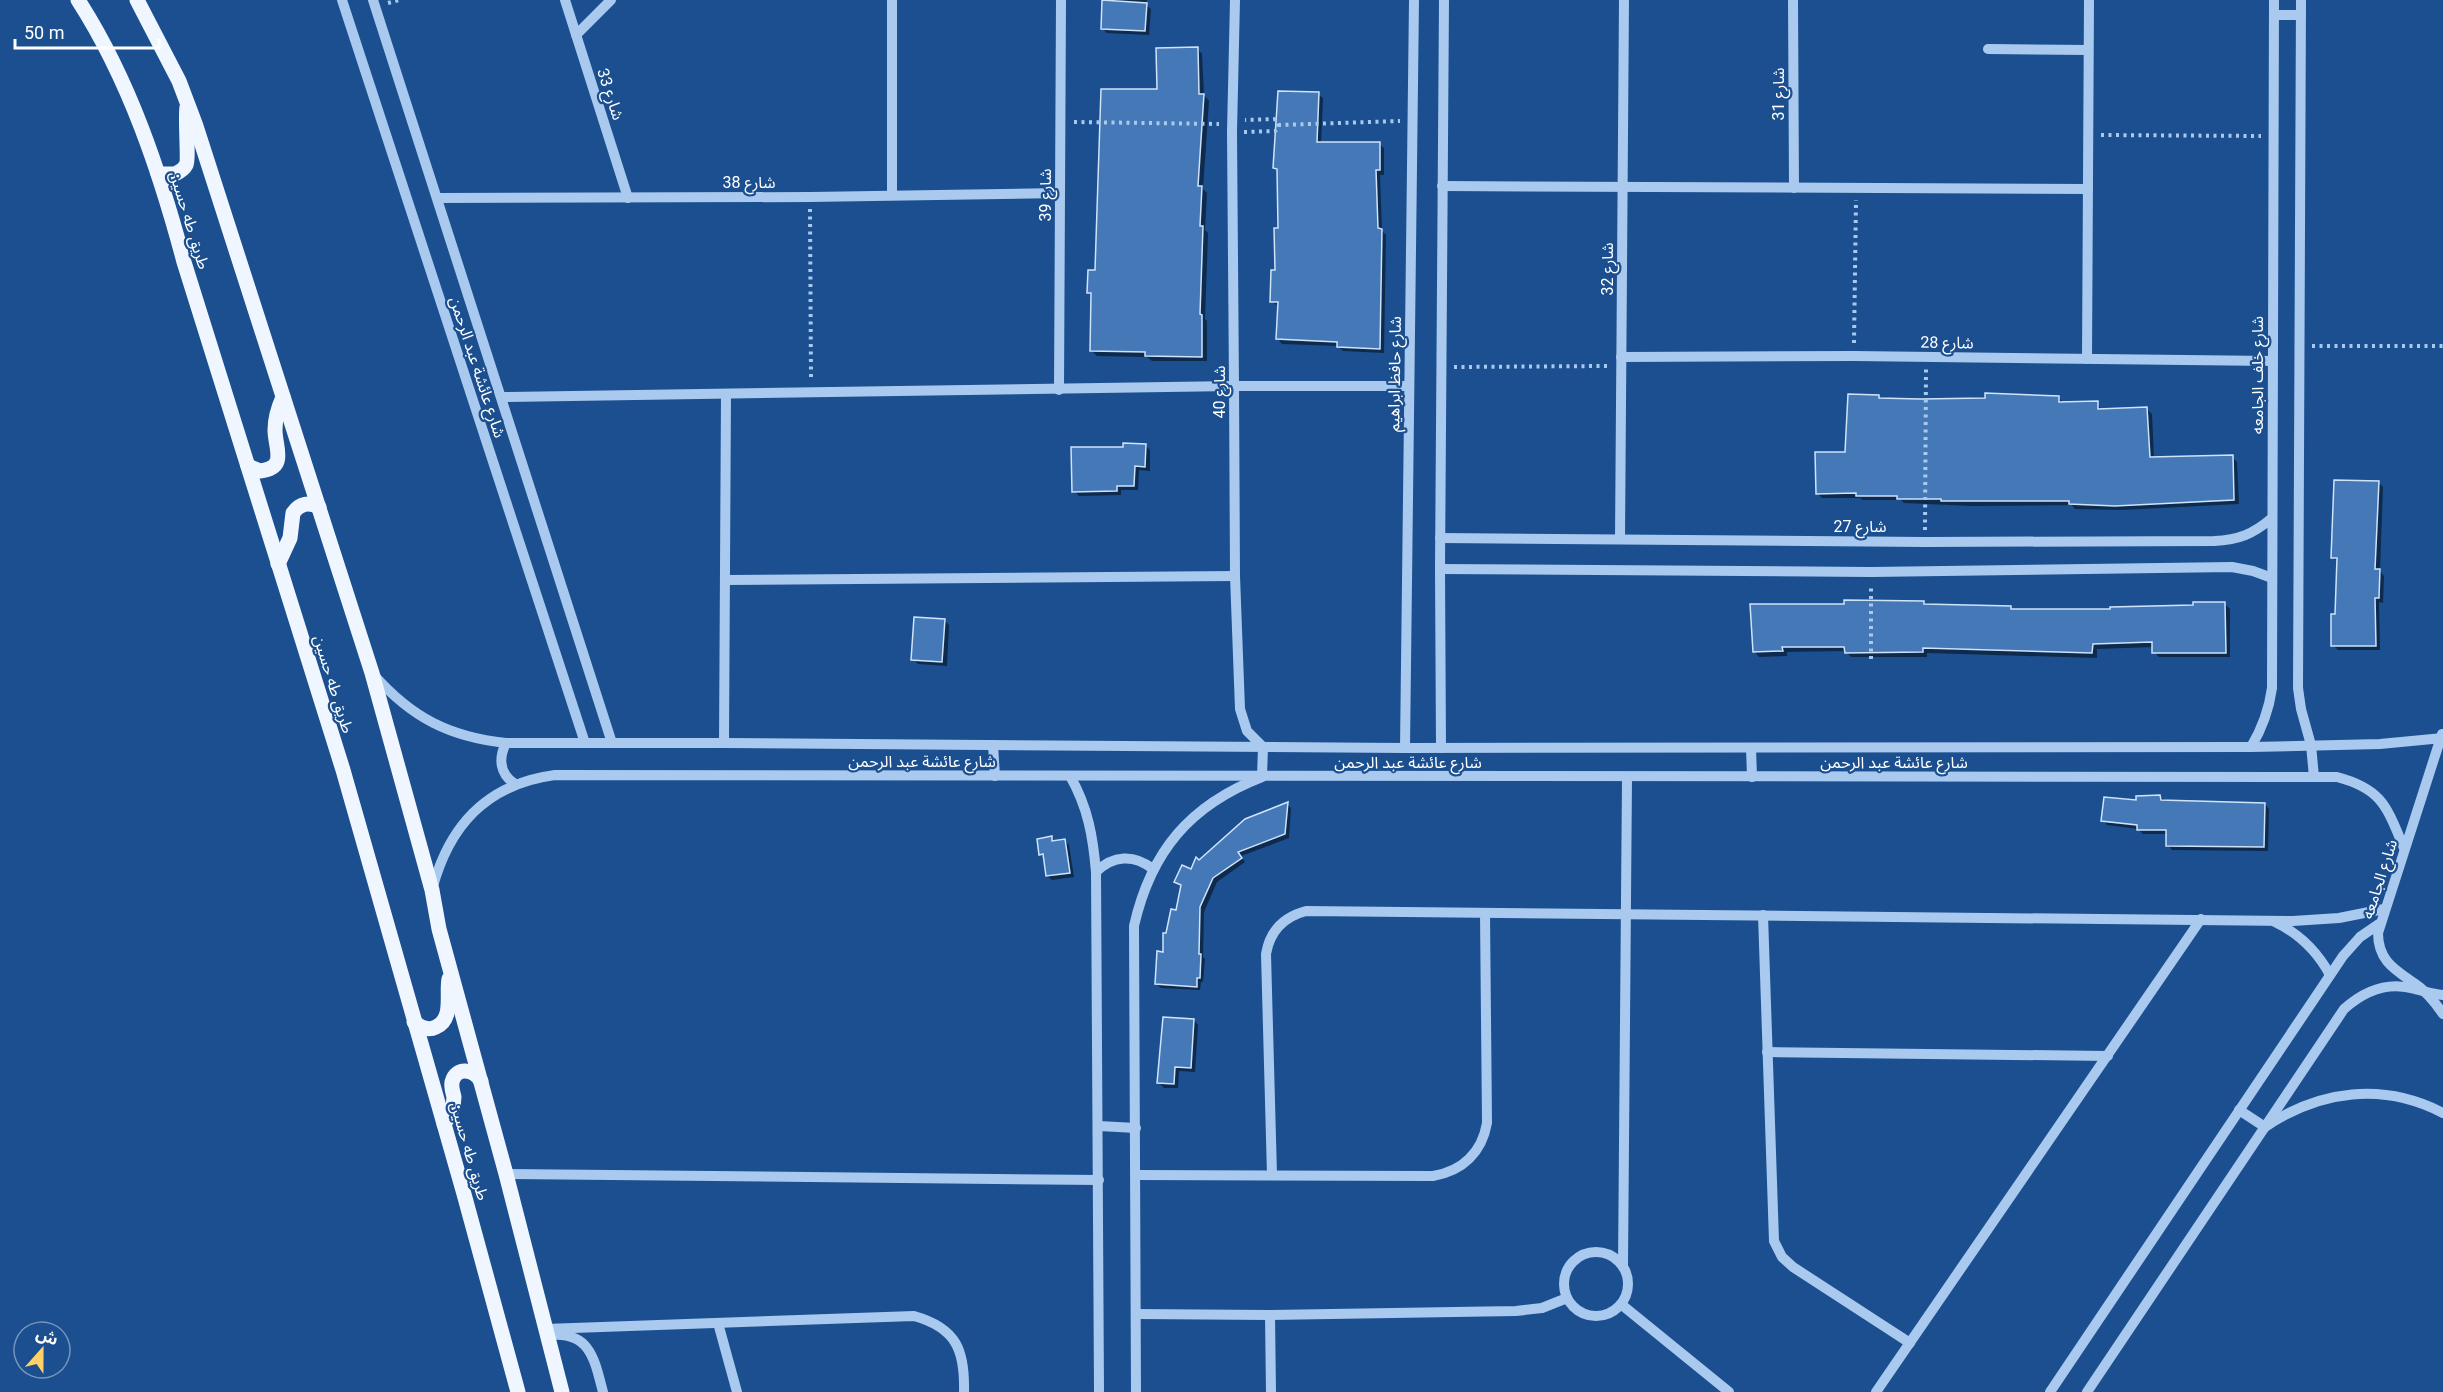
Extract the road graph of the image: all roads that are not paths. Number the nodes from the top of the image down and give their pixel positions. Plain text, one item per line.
1 (78, 0) edge
2 (137, 0) edge
3 (342, 0) edge
4 (373, 0) edge
5 (565, 0) edge
6 (611, 0) edge
7 (892, 0) edge
8 (1061, 0) edge
9 (1235, 0) edge
10 (1414, 0) edge
11 (1443, 0) edge
12 (1624, 0) edge
13 (1793, 0) edge
14 (2089, 0) edge
15 (2274, 0) edge
16 (2301, 0) edge
17 (2274, 15) junction
18 (2301, 15) junction
19 (576, 34) junction
20 (1988, 49) dead end
21 (2088, 50) junction
22 (188, 103) junction
23 (158, 174) junction
24 (1442, 186) junction
25 (1623, 187) junction
26 (1794, 188) junction
27 (2088, 189) junction
28 (1060, 193) junction
29 (892, 195) junction
30 (438, 198) junction
31 (628, 198) junction
32 (2087, 358) junction
33 (2272, 361) junction
34 (1621, 362) junction
35 (1234, 386) junction
36 (1409, 386) junction
37 (1059, 390) junction
38 (726, 394) junction
39 (283, 397) junction
40 (502, 397) junction
41 (248, 466) junction
42 (319, 507) junction
43 (2272, 518) junction
44 (1440, 538) junction
45 (1620, 539) junction
46 (278, 564) junction
47 (1440, 569) junction
48 (1235, 576) junction
49 (2272, 578) junction
50 (725, 580) junction
51 (372, 673) junction
52 (2442, 736) edge
53 (506, 743) junction
54 (585, 743) junction
55 (612, 743) junction
56 (724, 743) junction
57 (993, 745) junction
58 (2311, 745) junction
59 (1263, 747) junction
60 (2252, 747) junction
61 (1405, 748) junction
62 (1441, 748) junction
63 (1751, 748) junction
64 (995, 776) junction
65 (1070, 776) junction
66 (1262, 777) junction
67 (1752, 777) junction
68 (2314, 777) junction
69 (1627, 778) junction
70 (515, 784) junction
71 (2404, 848) junction
72 (1153, 869) junction
73 (1096, 872) junction
74 (432, 890) junction
75 (2384, 909) junction
76 (1485, 913) junction
77 (1626, 914) junction
78 (1763, 915) junction
79 (2201, 919) junction
80 (2270, 920) junction
81 (2379, 924) junction
82 (451, 972) junction
83 (2330, 975) junction
84 (2425, 992) junction
85 (2443, 995) edge
86 (2443, 1014) edge
87 (414, 1022) junction
88 (1767, 1052) junction
89 (2108, 1056) junction
90 (481, 1081) junction
91 (2239, 1110) junction
92 (2443, 1113) edge
93 (444, 1124) junction
94 (1098, 1126) junction
95 (2265, 1127) junction
96 (1136, 1128) junction
97 (506, 1174) junction
98 (1136, 1175) junction
99 (1272, 1176) junction
100 (1099, 1180) junction
101 (1623, 1266) junction
102 (1567, 1298) junction
103 (1622, 1305) junction
104 (1136, 1314) junction
105 (1270, 1315) junction
106 (718, 1323) junction
107 (546, 1332) junction
108 (1910, 1343) junction
109 (560, 1389) edge
110 (1725, 1390) edge
111 (518, 1392) edge
112 (603, 1392) edge
113 (737, 1392) edge
114 (964, 1392) edge
115 (1099, 1392) edge
116 (1136, 1392) edge
117 (1271, 1392) edge
118 (1876, 1392) edge
119 (2050, 1392) edge
120 (2086, 1392) edge

1 - 23 main road, طريق طه حسين
2 - 22 main road, طريق طه حسين
3 - 54 street, شارع عائشة عبد الرحمن
4 - 30 street, شارع عائشة عبد الرحمن
5 - 19 street, شارع 33
6 - 19 street
7 - 29 street
8 - 28 street, شارع 39
9 - 35 street, شارع 40
10 - 36 street, شارع حافظ ابراهيم
11 - 24 street
12 - 25 street, شارع 32
13 - 26 street, شارع 31
14 - 21 street
15 - 17 street, شارع خلف الجامعه
16 - 18 street
17 - 18 street
17 - 33 street, شارع خلف الجامعه
18 - 58 street
19 - 31 street, شارع 33
20 - 21 street
21 - 27 street
22 - 23 main road
22 - 39 main road, طريق طه حسين
23 - 41 main road, طريق طه حسين
24 - 25 street
24 - 44 street
25 - 26 street
25 - 34 street, شارع 32
26 - 27 street
27 - 32 street
28 - 29 street, شارع 38
28 - 37 street, شارع 39
29 - 31 street, شارع 38
30 - 31 street, شارع 38
30 - 40 street, شارع عائشة عبد الرحمن
32 - 33 street, شارع 28
32 - 34 street, شارع 28
33 - 43 street, شارع خلف الجامعه
34 - 45 street, شارع 32
35 - 36 street
35 - 37 street
35 - 48 street, شارع 40
36 - 61 street, شارع حافظ ابراهيم
37 - 38 street
38 - 40 street
38 - 50 street
39 - 41 main road
39 - 42 main road, طريق طه حسين
40 - 55 street, شارع عائشة عبد الرحمن
41 - 46 main road, طريق طه حسين
42 - 46 main road
42 - 51 main road, طريق طه حسين
43 - 45 street, شارع 27
43 - 49 street, شارع خلف الجامعه
44 - 45 street, شارع 27
44 - 47 street
46 - 87 main road, طريق طه حسين
47 - 49 street
47 - 62 street
48 - 50 street
48 - 59 street, شارع 40
49 - 60 street, شارع خلف الجامعه
50 - 56 street
51 - 53 street, شارع عائشة عبد الرحمن
51 - 74 main road, طريق طه حسين
52 - 58 street, شارع عائشة عبد الرحمن
52 - 71 street, شارع الجامعه
53 - 54 street, شارع عائشة عبد الرحمن
53 - 70 street
54 - 55 street, شارع عائشة عبد الرحمن
55 - 56 street, شارع عائشة عبد الرحمن
56 - 57 street, شارع عائشة عبد الرحمن
57 - 59 street, شارع عائشة عبد الرحمن
57 - 64 street
58 - 60 street, شارع عائشة عبد الرحمن
58 - 68 street
59 - 61 street, شارع عائشة عبد الرحمن
59 - 66 street
60 - 63 street, شارع عائشة عبد الرحمن
61 - 62 street, شارع عائشة عبد الرحمن
62 - 63 street, شارع عائشة عبد الرحمن
63 - 67 street
64 - 65 street, شارع عائشة عبد الرحمن
64 - 70 street, شارع عائشة عبد الرحمن
65 - 66 street, شارع عائشة عبد الرحمن
65 - 73 street
66 - 69 street, شارع عائشة عبد الرحمن
66 - 72 street
67 - 68 street, شارع عائشة عبد الرحمن
67 - 69 street, شارع عائشة عبد الرحمن
68 - 71 street, شارع عائشة عبد الرحمن
69 - 77 street
70 - 74 street, شارع عائشة عبد الرحمن
71 - 75 street, شارع الجامعه
72 - 73 street
72 - 96 street
73 - 94 street
74 - 82 main road, طريق طه حسين
75 - 80 street
75 - 81 street, شارع الجامعه
76 - 77 street
76 - 99 street
76 - 99 street
77 - 78 street
77 - 101 street
78 - 79 street
78 - 88 street
79 - 80 street
79 - 89 street
80 - 83 street
81 - 83 street
81 - 84 street, شارع الجامعه
82 - 87 main road
82 - 90 main road, طريق طه حسين
83 - 91 street
84 - 85 street
84 - 86 street, شارع الجامعه
84 - 95 street
87 - 93 main road, طريق طه حسين
88 - 89 street
88 - 108 street
89 - 108 street
90 - 93 main road
90 - 97 main road, طريق طه حسين
91 - 95 street
91 - 119 street
92 - 95 street
93 - 111 main road, طريق طه حسين
94 - 96 street
94 - 100 street
95 - 120 street
96 - 98 street
97 - 100 street
97 - 107 main road, طريق طه حسين
98 - 99 street
98 - 104 street
100 - 115 street
101 - 102 street
101 - 103 street
102 - 103 street
102 - 105 street
103 - 110 street
104 - 105 street
104 - 116 street
105 - 117 street
106 - 107 street
106 - 113 street
106 - 114 street
107 - 109 main road, طريق طه حسين
107 - 112 street
108 - 118 street

